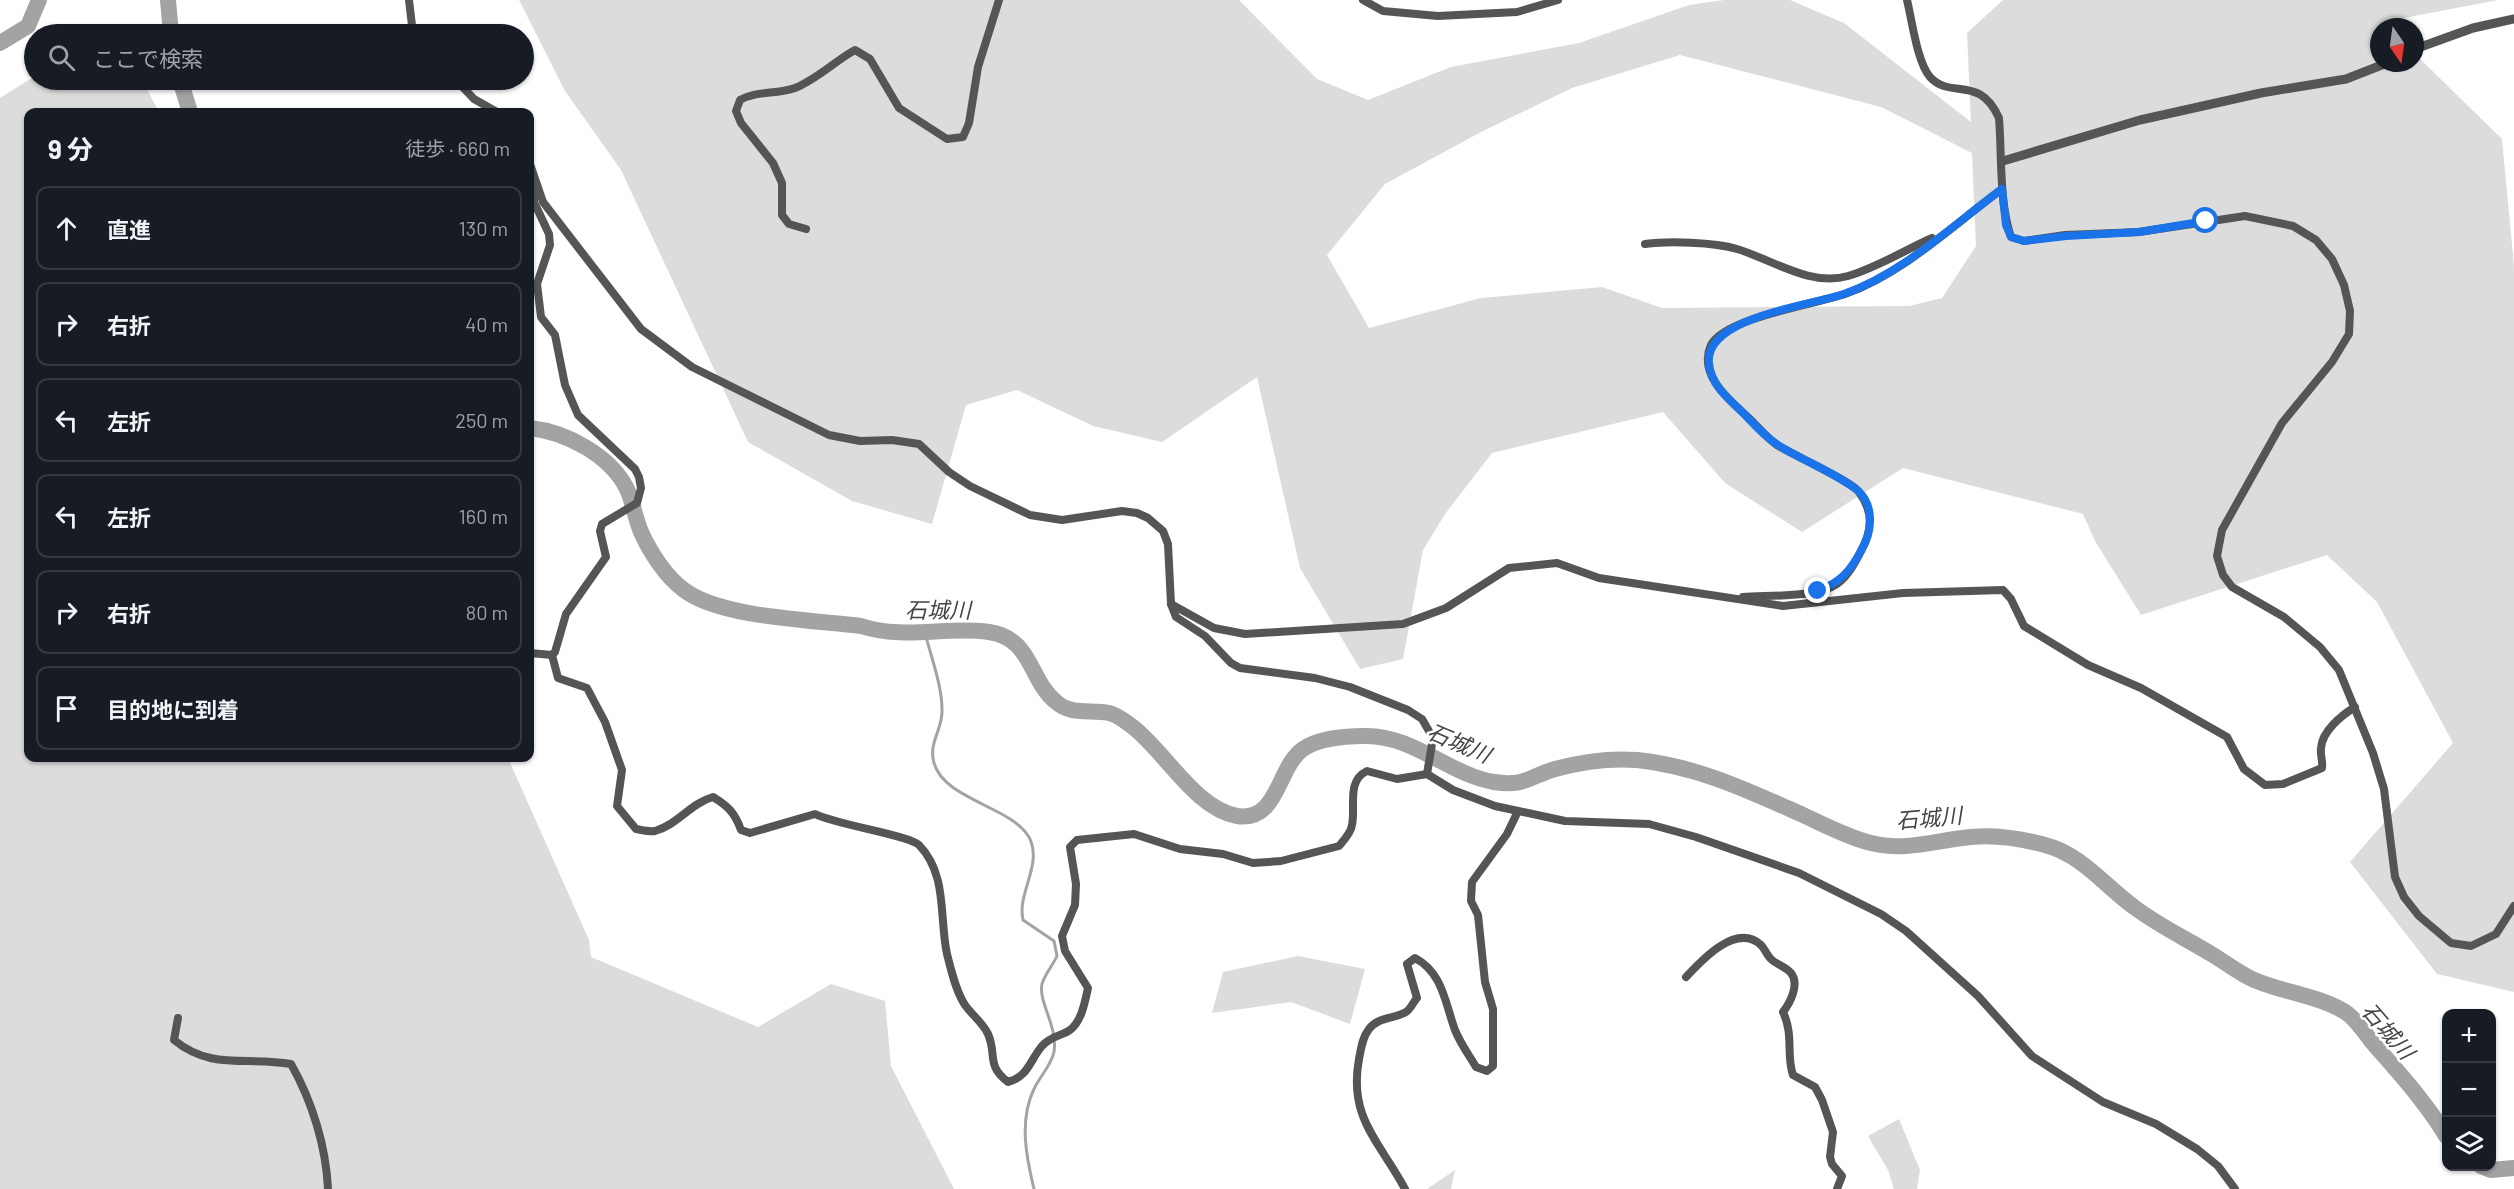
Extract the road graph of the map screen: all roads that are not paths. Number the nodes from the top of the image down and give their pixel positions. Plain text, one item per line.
1 (409, 0) edge
2 (999, 0) edge
3 (1363, 0) edge
4 (1558, 0) edge
5 (1907, 0) edge
6 (1376, 3) edge
7 (2514, 19) edge
8 (412, 24) edge
9 (2424, 46) edge
10 (2370, 70) edge
11 (465, 90) edge
12 (490, 108) edge
13 (2003, 161) junction
14 (534, 178) edge
15 (535, 182) junction
16 (2002, 189) junction
17 (806, 229) dead end
18 (1942, 234) junction
19 (1645, 244) dead end
20 (1728, 598) junction
21 (1171, 604) junction
22 (534, 653) edge
23 (552, 655) junction
24 (2355, 707) junction
25 (1428, 772) junction
26 (1518, 811) junction
27 (2514, 906) edge
28 (1686, 977) dead end
29 (178, 1017) dead end
30 (2231, 1187) edge
31 (328, 1189) edge
32 (1405, 1189) edge
33 (1837, 1189) edge

1 - 8 street
2 - 17 street
3 - 6 street
4 - 6 street
5 - 13 street
7 - 9 street
10 - 13 street
11 - 12 street
13 - 16 street
14 - 15 street
15 - 21 street
15 - 23 street
16 - 18 street
16 - 24 street
18 - 19 street
18 - 20 street
20 - 21 street
20 - 24 street
21 - 25 street
22 - 23 street
23 - 25 street
24 - 27 street
25 - 26 street
26 - 30 street
26 - 32 street
28 - 33 street
29 - 31 street

